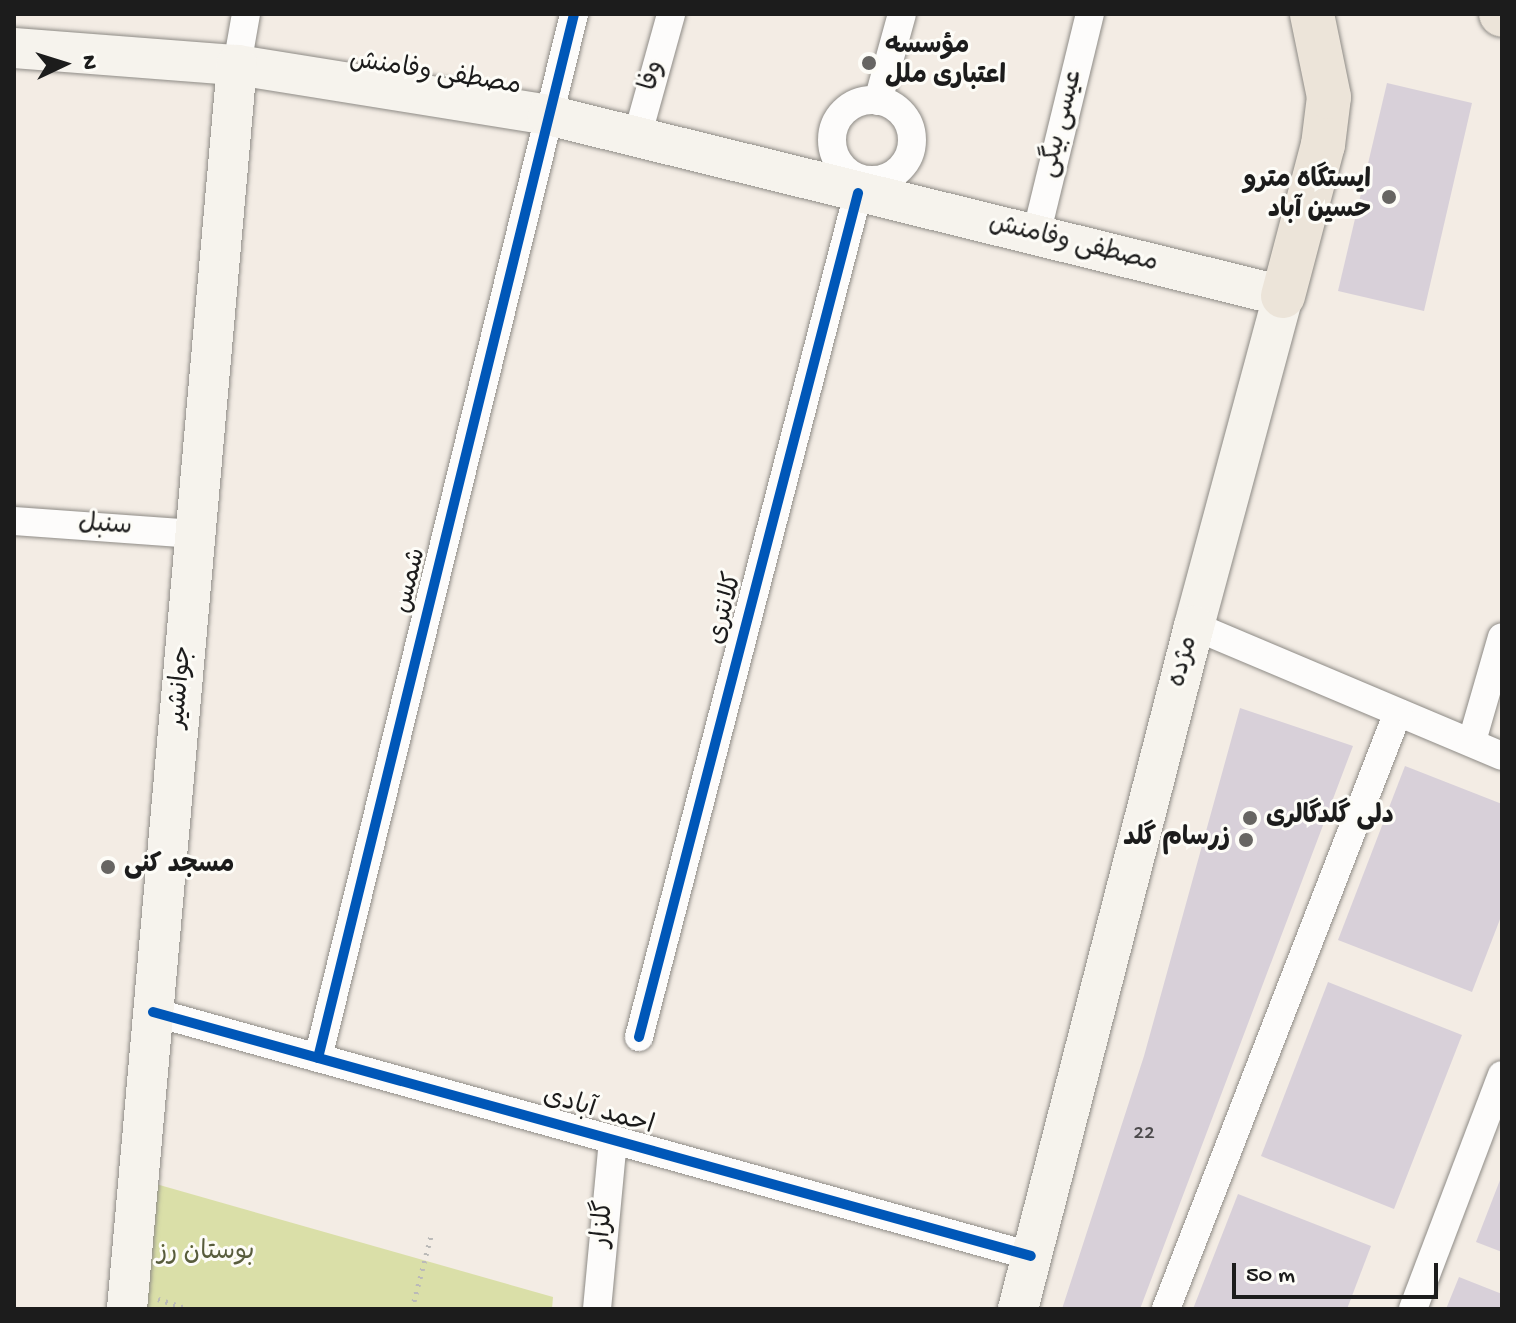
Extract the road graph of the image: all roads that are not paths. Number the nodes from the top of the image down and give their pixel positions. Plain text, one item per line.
1 (246, 14) edge
2 (574, 14) edge
3 (671, 14) edge
4 (902, 14) edge
5 (1090, 14) edge
6 (1312, 14) edge
7 (14, 48) edge
8 (237, 65) junction
9 (878, 101) junction
10 (548, 115) junction
11 (637, 137) junction
12 (907, 160) junction
13 (838, 174) junction
14 (897, 203) junction
15 (1036, 235) junction
16 (1283, 296) junction
17 (14, 521) edge
18 (195, 534) junction
19 (1194, 626) junction
20 (1502, 637) edge
21 (1398, 712) junction
22 (1472, 741) junction
23 (1502, 756) edge
24 (153, 1012) junction
25 (639, 1037) dead end
26 (318, 1058) junction
27 (1502, 1075) edge
28 (613, 1140) junction
29 (1031, 1256) junction
30 (127, 1309) edge
31 (597, 1309) edge
32 (1018, 1309) edge
33 (1166, 1309) edge
34 (1413, 1309) edge

1 - 8 street
2 - 10 street, شمس
3 - 11 street, وفا
4 - 9 street
5 - 15 street, عیسی بیگی
6 - 16 main road, مژده
7 - 8 main road, مصطفی وفامنش
8 - 10 main road, مصطفی وفامنش
8 - 18 main road, جوانشیر
9 - 12 street
9 - 13 street
10 - 11 main road, مصطفی وفامنش
10 - 26 street, شمس
11 - 13 main road, مصطفی وفامنش
12 - 13 street
12 - 14 street
13 - 14 main road, مصطفی وفامنش
13 - 25 street, کلانتری
14 - 15 main road, مصطفی وفامنش
15 - 16 main road, مصطفی وفامنش
16 - 19 main road, مژده
17 - 18 street, سنبل
18 - 24 main road, جوانشیر
19 - 21 street
19 - 29 main road, مژده
20 - 22 street
21 - 22 street
21 - 33 street
22 - 23 street
24 - 26 street, احمد آبادی
24 - 30 main road, جوانشیر
26 - 28 street, احمد آبادی
27 - 34 street
28 - 29 street, احمد آبادی
28 - 31 street, گلزار
29 - 32 main road, مژده

